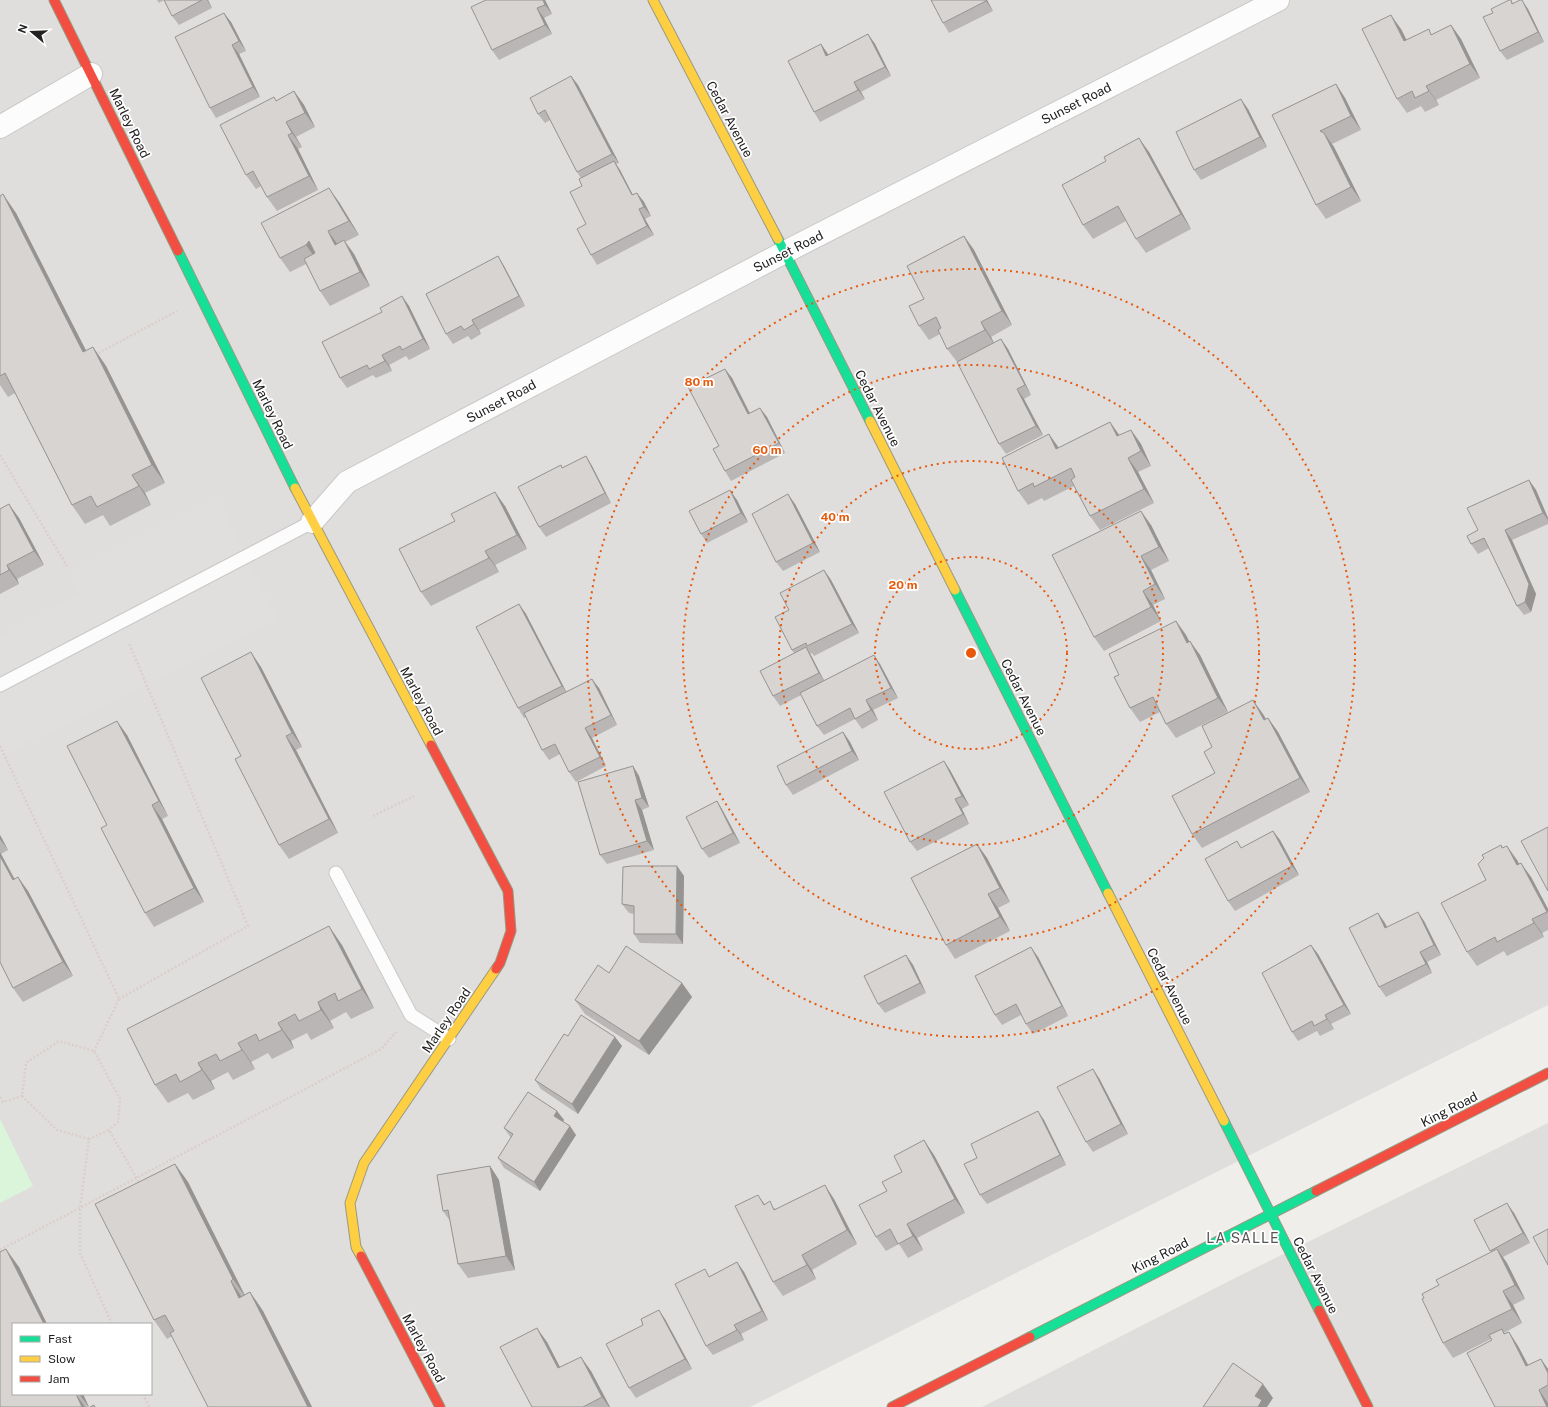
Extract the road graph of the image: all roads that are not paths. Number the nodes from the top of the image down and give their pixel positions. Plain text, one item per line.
1 (54, 0) edge
2 (653, 0) edge
3 (1278, 0) edge
4 (91, 74) junction
5 (0, 127) edge
6 (784, 252) junction
7 (312, 522) junction
8 (0, 685) edge
9 (336, 873) dead end
10 (449, 1039) junction
11 (1548, 1073) edge
12 (1271, 1214) junction
13 (440, 1407) edge
14 (892, 1407) edge
15 (1368, 1407) edge

1 - 4 street, Marley Road
2 - 6 street, Cedar Avenue
3 - 6 street, Sunset Road
4 - 5 street
4 - 7 street, Marley Road
6 - 7 street, Sunset Road
6 - 12 street, Cedar Avenue
7 - 8 lane
7 - 10 street, Marley Road
9 - 10 lane
10 - 13 street, Marley Road
11 - 12 street, King Road
12 - 14 street, King Road
12 - 15 street, Cedar Avenue

